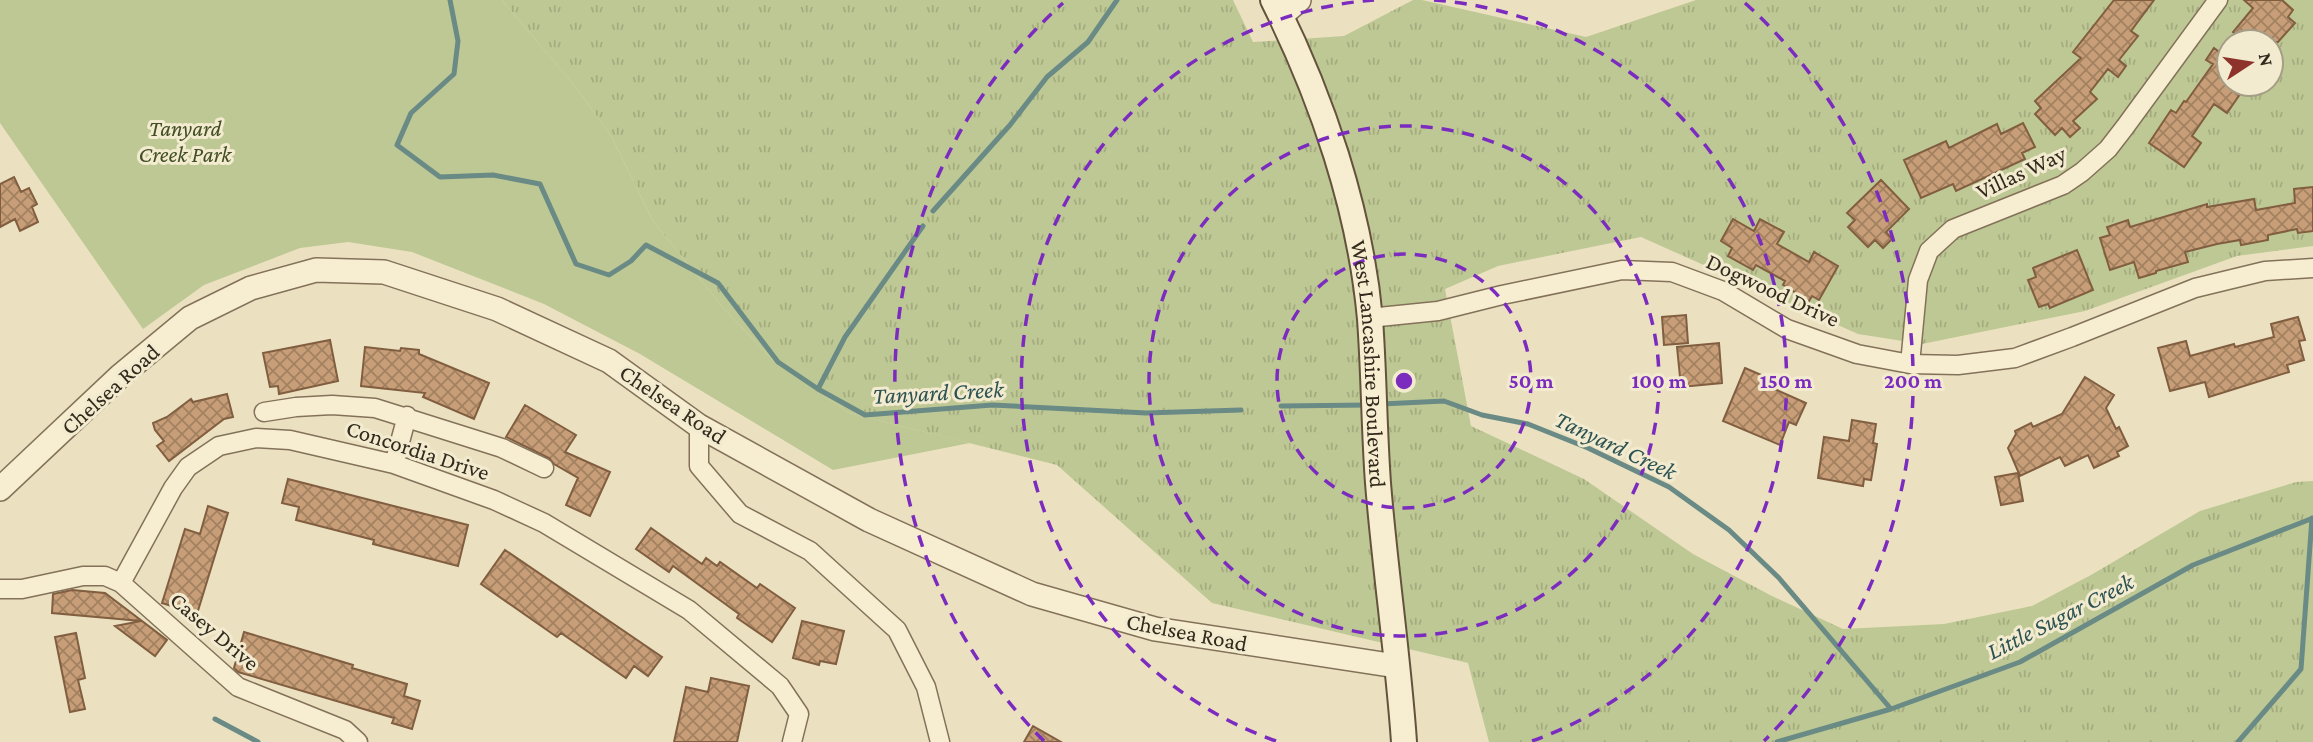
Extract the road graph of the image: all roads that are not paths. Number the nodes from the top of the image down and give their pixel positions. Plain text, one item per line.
1 (2218, 0) edge
2 (1285, 5) edge
3 (2313, 268) edge
4 (1370, 330) junction
5 (1910, 364) junction
6 (264, 412) dead end
7 (407, 416) junction
8 (699, 426) junction
9 (394, 464) junction
10 (544, 468) dead end
11 (0, 489) edge
12 (121, 583) junction
13 (0, 589) edge
14 (1396, 666) junction
15 (358, 742) edge
16 (792, 742) edge
17 (940, 742) edge
18 (1404, 742) edge

1 - 5 street, Villas Way
2 - 4 main road, West Lancashire Boulevard
3 - 5 street, Dogwood Drive
4 - 5 street, Dogwood Drive
4 - 14 main road, West Lancashire Boulevard
6 - 7 street
7 - 9 street
7 - 10 street
8 - 11 street, Chelsea Road
8 - 14 street, Chelsea Road
8 - 17 street
9 - 12 street, Concordia Drive
9 - 16 street, Concordia Drive
12 - 13 street
12 - 15 street, Casey Drive
14 - 18 main road, West Lancashire Boulevard

